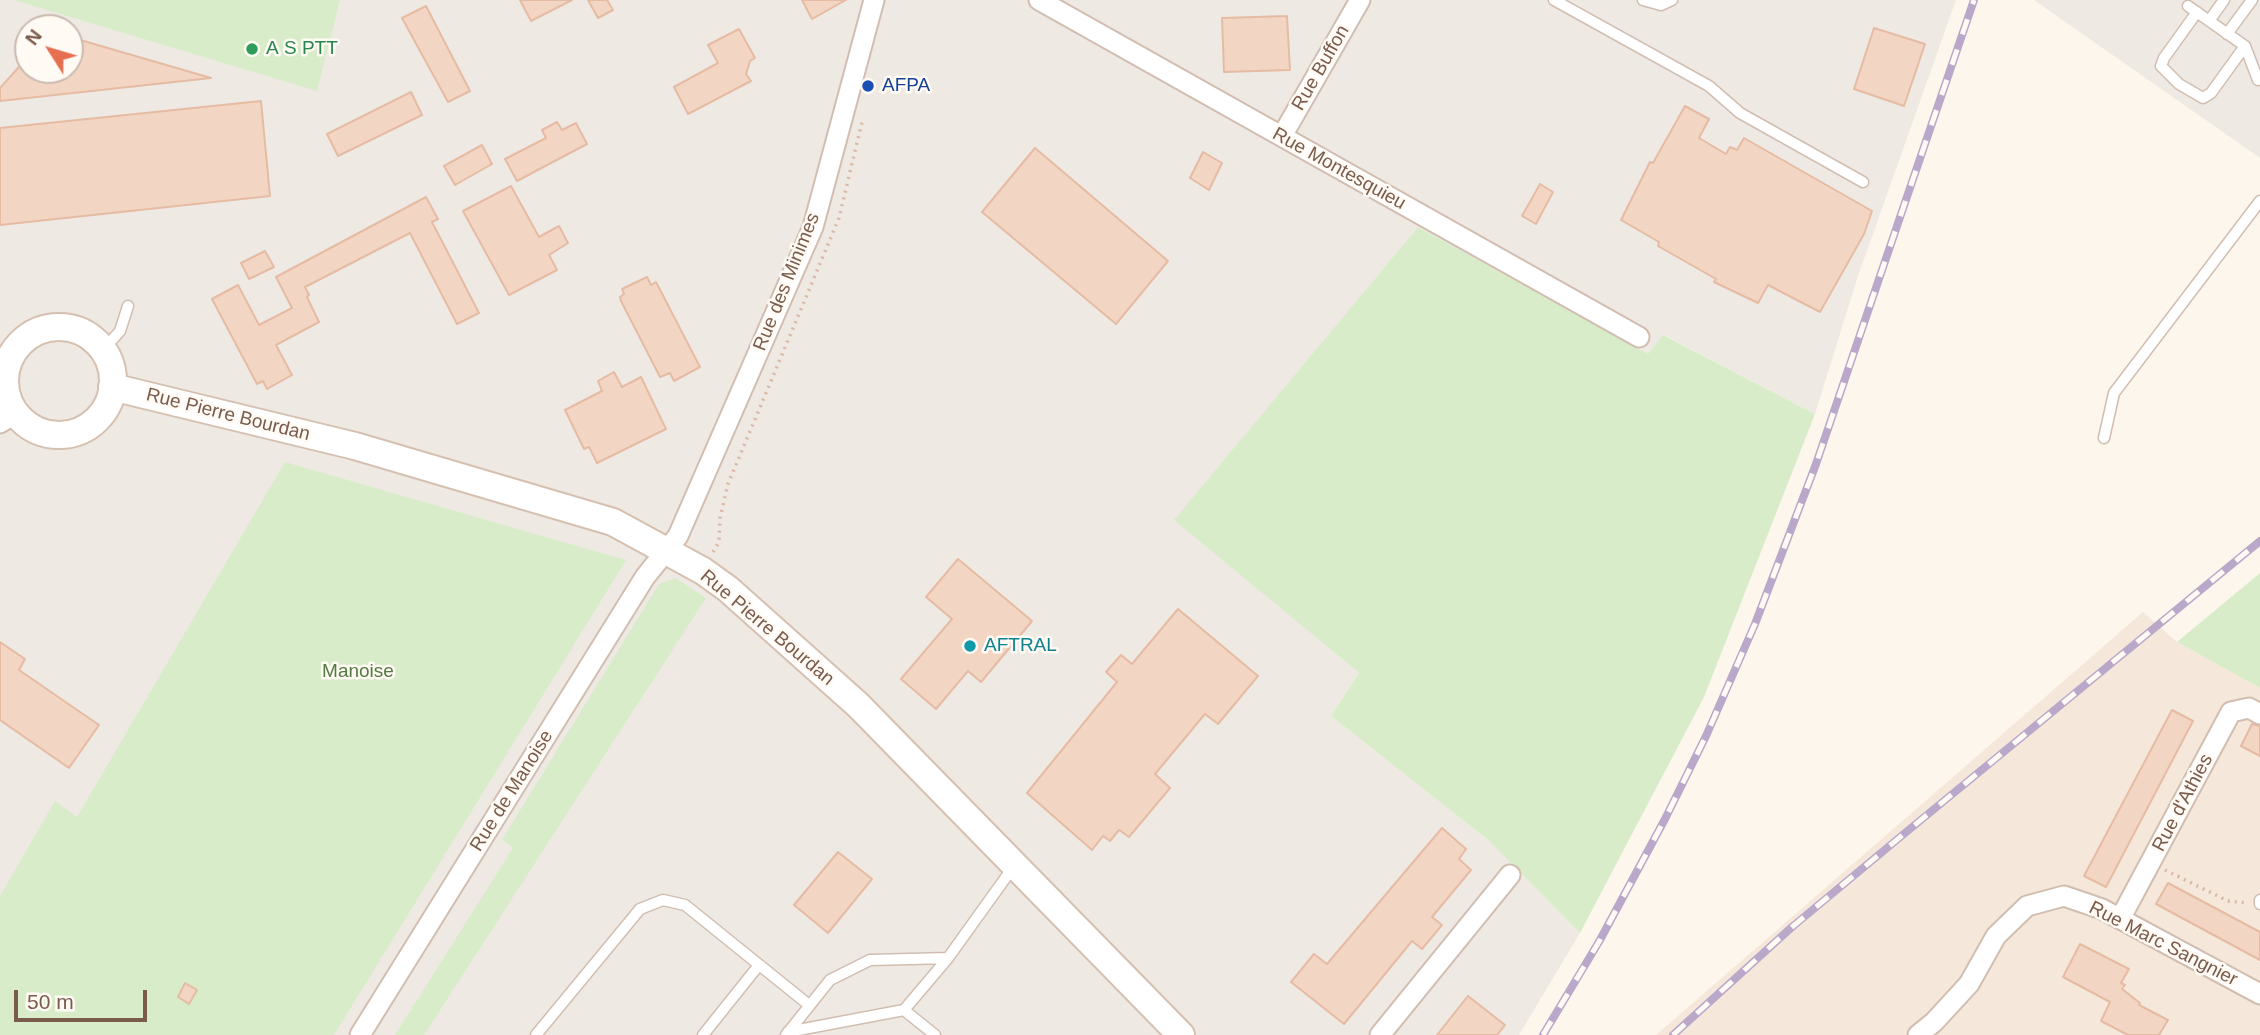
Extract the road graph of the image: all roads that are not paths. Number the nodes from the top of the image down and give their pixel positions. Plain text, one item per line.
1 (874, 0) edge
2 (1039, 0) edge
3 (1360, 0) edge
4 (1554, 0) edge
5 (1643, 0) edge
6 (1672, 0) edge
7 (2224, 0) edge
8 (2252, 0) edge
9 (2209, 21) junction
10 (2227, 34) junction
11 (2245, 46) junction
12 (2259, 78) edge
13 (1282, 136) junction
14 (1863, 182) dead end
15 (2260, 201) edge
16 (128, 306) dead end
17 (1639, 337) dead end
18 (7, 346) edge
19 (103, 350) junction
20 (112, 387) junction
21 (8, 418) edge
22 (2104, 438) dead end
23 (667, 550) junction
24 (2260, 713) edge
25 (1014, 865) junction
26 (1510, 875) dead end
27 (2120, 919) junction
28 (948, 957) junction
29 (759, 965) junction
30 (2260, 994) edge
31 (809, 1005) junction
32 (904, 1010) junction
33 (787, 1034) edge
34 (360, 1035) edge
35 (536, 1035) edge
36 (703, 1035) edge
37 (935, 1035) edge
38 (1181, 1035) edge
39 (1380, 1035) edge
40 (1918, 1035) edge

1 - 23 street, Rue des Minimes
2 - 13 street, Rue Montesquieu
3 - 13 street, Rue Buffon
4 - 14 lane
5 - 6 lane
7 - 9 lane
8 - 10 lane
9 - 10 lane
9 - 11 lane
10 - 11 lane
11 - 12 lane
13 - 17 street, Rue Montesquieu
15 - 22 lane
16 - 19 lane
18 - 19 street
18 - 21 street
19 - 20 street
20 - 21 street
20 - 23 street, Rue Pierre Bourdan
23 - 25 street, Rue Pierre Bourdan
23 - 34 street, Rue de Manoise
24 - 27 street, Rue d'Athies
25 - 28 lane
25 - 38 street, Rue Pierre Bourdan
26 - 39 street
27 - 30 street, Rue Marc Sangnier
27 - 40 street, Rue Marc Sangnier
28 - 31 lane
28 - 32 lane
29 - 31 lane
29 - 35 lane
29 - 36 lane
31 - 33 lane
32 - 33 lane
32 - 37 lane

